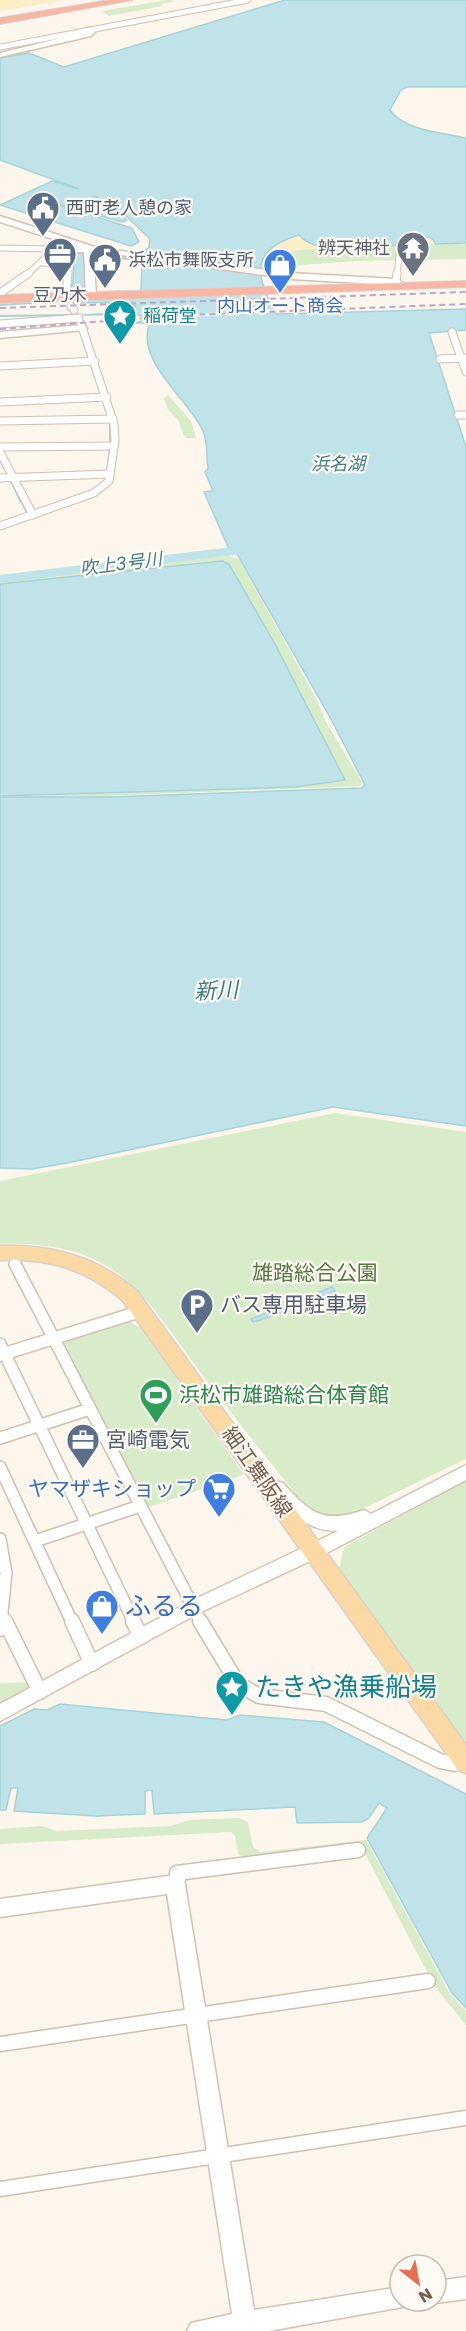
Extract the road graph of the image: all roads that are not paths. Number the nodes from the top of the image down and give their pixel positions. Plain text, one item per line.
1 (114, 0) edge
2 (127, 0) edge
3 (248, 0) edge
4 (0, 20) edge
5 (90, 30) junction
6 (0, 47) edge
7 (0, 55) edge
8 (1, 220) edge
9 (1, 248) edge
10 (52, 250) junction
11 (69, 250) junction
12 (90, 251) junction
13 (399, 256) dead end
14 (43, 262) junction
15 (67, 265) junction
16 (400, 284) junction
17 (466, 284) edge
18 (0, 293) edge
19 (0, 299) edge
20 (77, 309) junction
21 (0, 318) edge
22 (0, 324) edge
23 (452, 332) dead end
24 (0, 335) edge
25 (440, 358) dead end
26 (464, 358) edge
27 (95, 361) junction
28 (0, 366) edge
29 (466, 372) edge
30 (107, 397) junction
31 (0, 402) edge
32 (113, 419) junction
33 (0, 421) edge
34 (114, 446) junction
35 (0, 447) edge
36 (0, 452) edge
37 (110, 474) junction
38 (13, 477) junction
39 (0, 478) edge
40 (33, 514) junction
41 (0, 526) edge
42 (8, 1258) edge
43 (142, 1311) junction
44 (54, 1339) junction
45 (2, 1351) edge
46 (90, 1409) junction
47 (39, 1425) junction
48 (0, 1438) edge
49 (242, 1450) junction
50 (0, 1467) edge
51 (466, 1472) edge
52 (440, 1486) junction
53 (140, 1506) junction
54 (87, 1524) junction
55 (0, 1539) edge
56 (35, 1541) junction
57 (313, 1552) junction
58 (193, 1608) junction
59 (1, 1625) edge
60 (141, 1637) junction
61 (92, 1664) junction
62 (40, 1692) junction
63 (0, 1713) edge
64 (459, 1759) edge
65 (358, 1850) dead end
66 (175, 1884) junction
67 (0, 1908) edge
68 (428, 1982) dead end
69 (196, 2015) junction
70 (0, 2044) edge
71 (466, 2118) edge
72 (218, 2156) junction
73 (0, 2189) edge
74 (466, 2288) edge
75 (448, 2290) edge
76 (388, 2300) edge
77 (245, 2327) edge
78 (199, 2331) edge

1 - 4 highway
2 - 4 highway
3 - 5 street
5 - 6 street
5 - 7 street
8 - 12 street
9 - 10 street
10 - 11 street
10 - 14 street
11 - 12 street
11 - 15 street
12 - 16 street
12 - 20 street
13 - 16 street
14 - 15 street
14 - 18 street
15 - 20 street
16 - 17 highway
16 - 20 highway
19 - 20 highway
20 - 21 street
20 - 22 street
20 - 24 street
20 - 27 street
23 - 26 street
25 - 26 street
26 - 29 street
27 - 28 street
27 - 30 street
30 - 31 street
30 - 32 street
32 - 33 street
32 - 34 street
34 - 35 street
34 - 37 street
36 - 38 street
37 - 38 street
37 - 40 street
38 - 39 street
38 - 40 street
40 - 41 street
42 - 43 main road, 細江舞阪線
42 - 44 street
43 - 44 street
43 - 49 main road, 細江舞阪線
44 - 45 street
44 - 46 street
45 - 47 street
46 - 47 street
46 - 53 street
47 - 48 street
47 - 54 street
49 - 52 street
49 - 57 main road, 細江舞阪線
50 - 56 street
51 - 52 street
52 - 57 street
53 - 54 street
53 - 58 street
54 - 56 street
54 - 60 street
55 - 59 street
56 - 61 street
57 - 58 street
57 - 64 main road, 細江舞阪線
58 - 60 street
58 - 64 street
59 - 62 street
60 - 61 street
61 - 62 street
62 - 63 street
65 - 66 street
66 - 67 street
66 - 69 street
68 - 69 street
69 - 70 street
69 - 72 street
71 - 72 street
72 - 73 street
72 - 77 street
74 - 75 street
76 - 77 street
77 - 78 street

